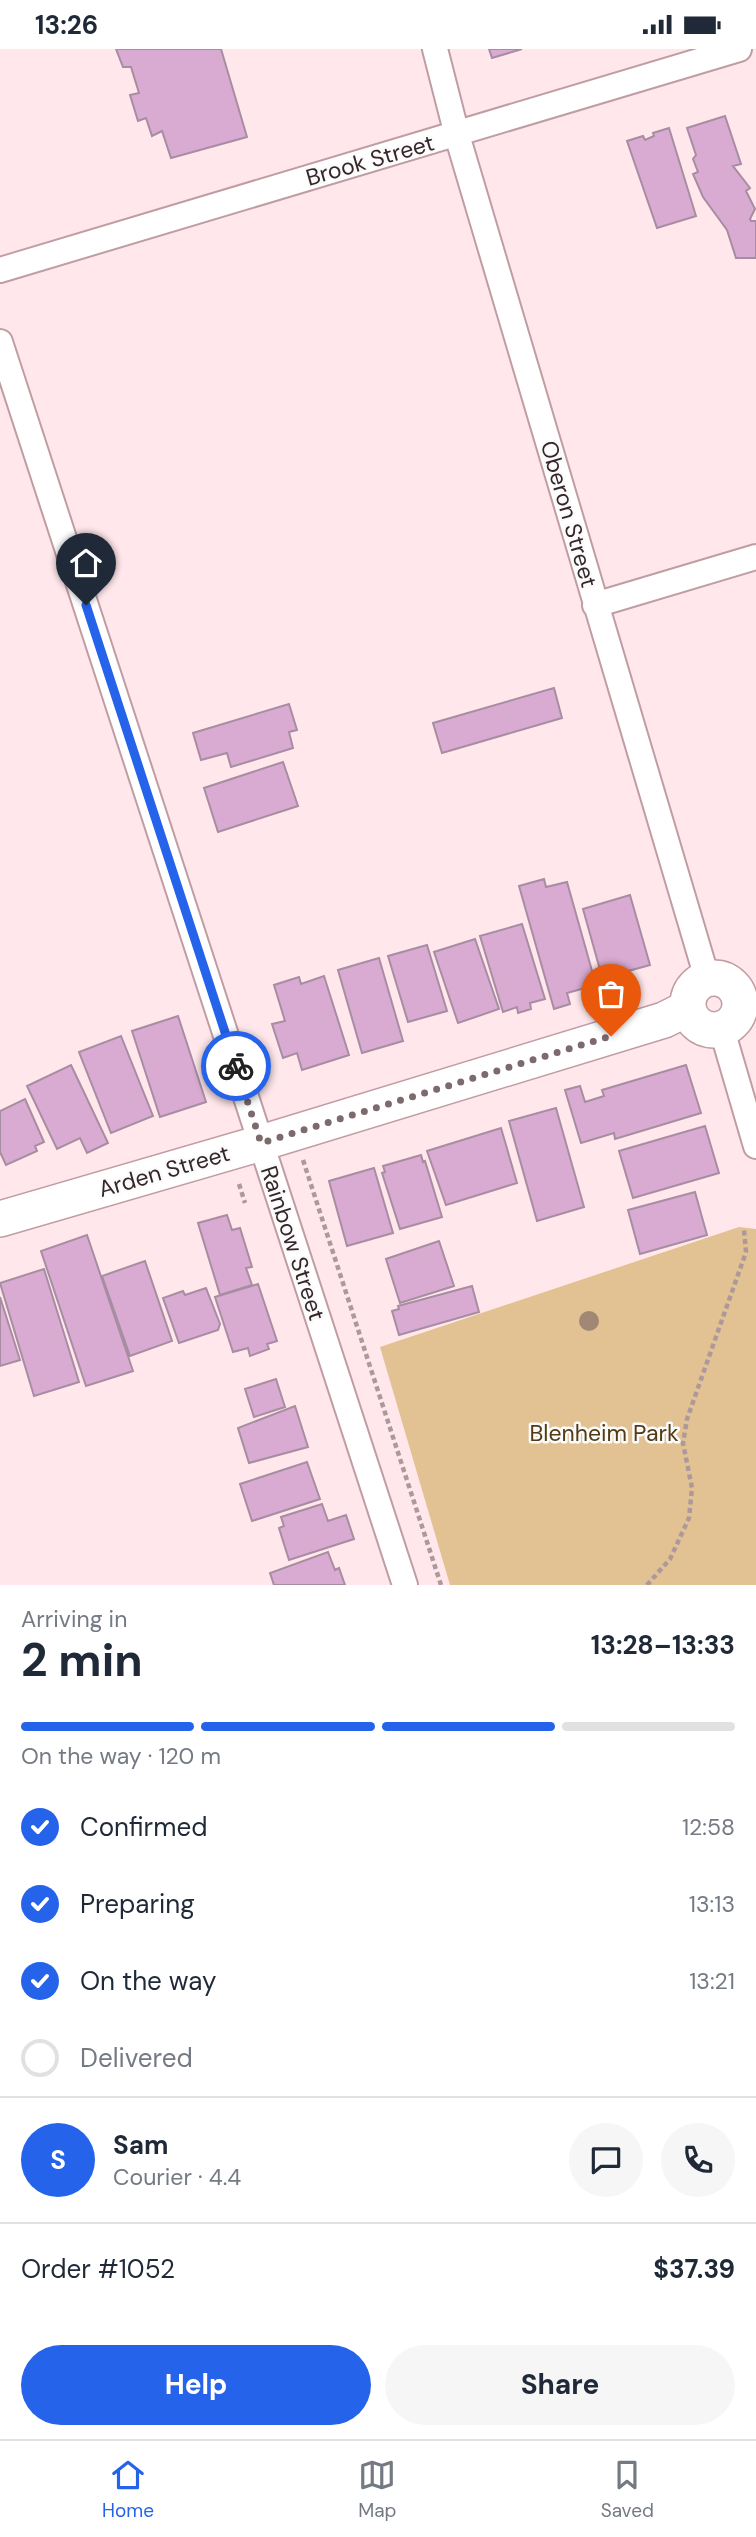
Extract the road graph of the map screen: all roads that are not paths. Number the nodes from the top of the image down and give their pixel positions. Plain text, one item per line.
1 (435, 49) edge
2 (739, 49) edge
3 (457, 135) junction
4 (0, 270) edge
5 (0, 342) edge
6 (756, 557) edge
7 (595, 605) junction
8 (707, 978) junction
9 (748, 994) edge
10 (688, 1008) junction
11 (722, 1030) junction
12 (261, 1143) junction
13 (756, 1146) edge
14 (0, 1219) edge
15 (405, 1585) edge

1 - 3 street, Oberon Street
2 - 3 street, Brook Street
3 - 4 street, Brook Street
3 - 7 street, Oberon Street
5 - 12 street, Rainbow Street
6 - 7 street
7 - 8 street, Oberon Street
8 - 9 main road
8 - 10 main road
9 - 11 main road
10 - 11 main road
10 - 12 main road, Arden Street
11 - 13 street
12 - 14 main road, Arden Street
12 - 15 street, Rainbow Street

